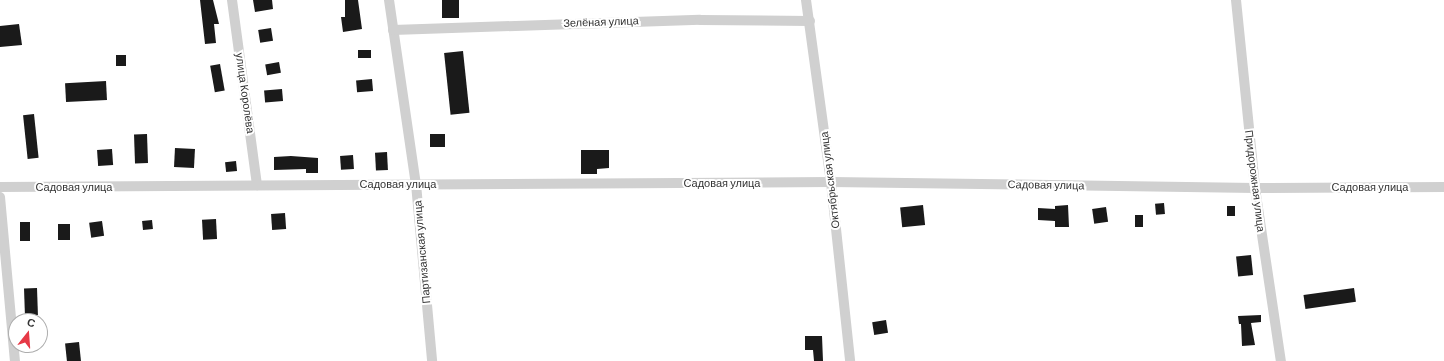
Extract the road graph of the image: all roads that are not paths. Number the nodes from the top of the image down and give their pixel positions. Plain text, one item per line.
1 (232, 0) edge
2 (389, 0) edge
3 (806, 0) edge
4 (1236, 0) edge
5 (810, 21) junction
6 (393, 30) junction
7 (832, 182) junction
8 (416, 184) junction
9 (257, 185) junction
10 (0, 187) edge
11 (1444, 187) edge
12 (1255, 188) junction
13 (0, 198) edge
14 (15, 361) edge
15 (432, 361) edge
16 (850, 361) edge
17 (1281, 361) edge

1 - 9 street, улица Королёва
2 - 6 street, Партизанская улица
3 - 5 street, Октябрьская улица
4 - 12 street, Придорожная улица
5 - 6 street, Зелёная улица
5 - 7 street, Октябрьская улица
6 - 8 street, Партизанская улица
7 - 8 street, Садовая улица
7 - 12 street, Садовая улица
7 - 16 street, Октябрьская улица
8 - 9 street, Садовая улица
8 - 15 street, Партизанская улица
9 - 10 street, Садовая улица
11 - 12 street, Садовая улица
12 - 17 street, Придорожная улица
13 - 14 street

